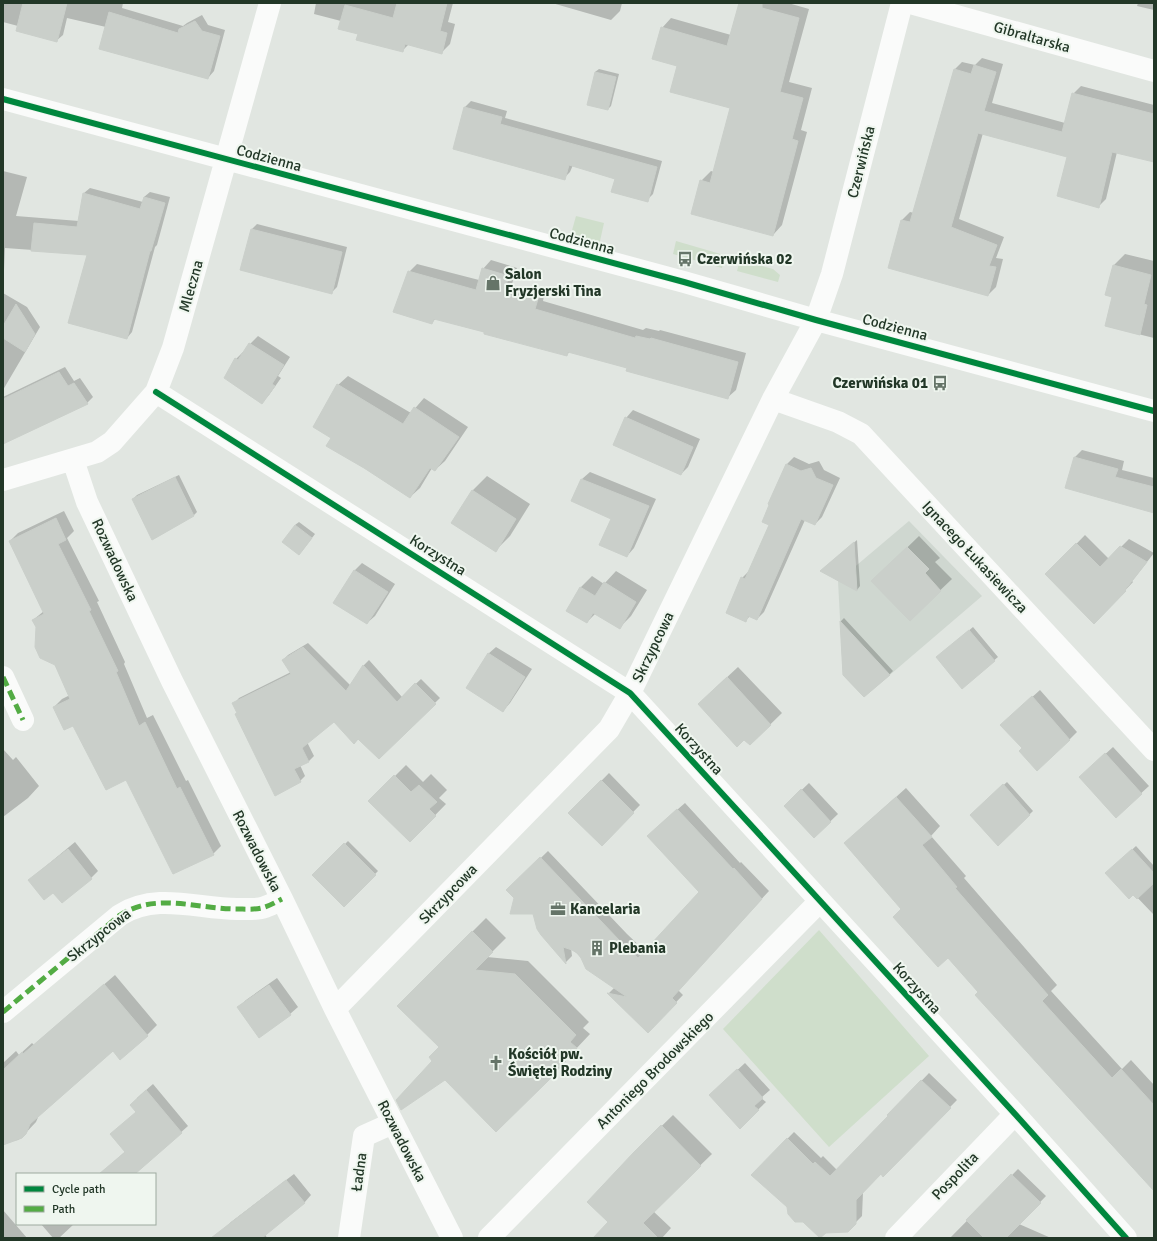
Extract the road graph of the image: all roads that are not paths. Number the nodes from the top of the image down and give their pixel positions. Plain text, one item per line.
1 (270, 3) edge
2 (902, 3) edge
3 (910, 3) edge
4 (1154, 71) edge
5 (3, 99) edge
6 (226, 160) junction
7 (816, 320) junction
8 (156, 392) junction
9 (773, 399) junction
10 (1154, 411) edge
11 (73, 460) junction
12 (3, 480) edge
13 (3, 677) edge
14 (630, 693) junction
15 (23, 720) dead end
16 (1154, 750) edge
17 (282, 899) junction
18 (820, 901) junction
19 (335, 1010) junction
20 (3, 1012) edge
21 (1015, 1114) junction
22 (393, 1123) junction
23 (349, 1238) edge
24 (452, 1238) edge
25 (489, 1238) edge
26 (896, 1238) edge
27 (1126, 1238) edge

1 - 6 street, Mleczna
2 - 7 street, Czerwińska
3 - 4 street, Gibraltarska
5 - 6 street, Codzienna
6 - 7 street, Codzienna
6 - 8 street, Mleczna
7 - 9 street, Skrzypcowa
7 - 10 street, Codzienna
8 - 11 street, Mleczna
8 - 14 street, Korzystna
9 - 14 street, Skrzypcowa
9 - 16 street, Ignacego Łukasiewicza
11 - 12 street, Mleczna
11 - 17 street, Rozwadowska
13 - 15 street
14 - 18 street, Korzystna
14 - 19 street, Skrzypcowa
17 - 19 street, Rozwadowska
17 - 20 street, Skrzypcowa
18 - 21 street, Korzystna
18 - 25 street, Antoniego Brodowskiego
19 - 22 street, Rozwadowska
21 - 26 street, Pospolita
21 - 27 street, Korzystna
22 - 23 street, Ładna
22 - 24 street, Rozwadowska

